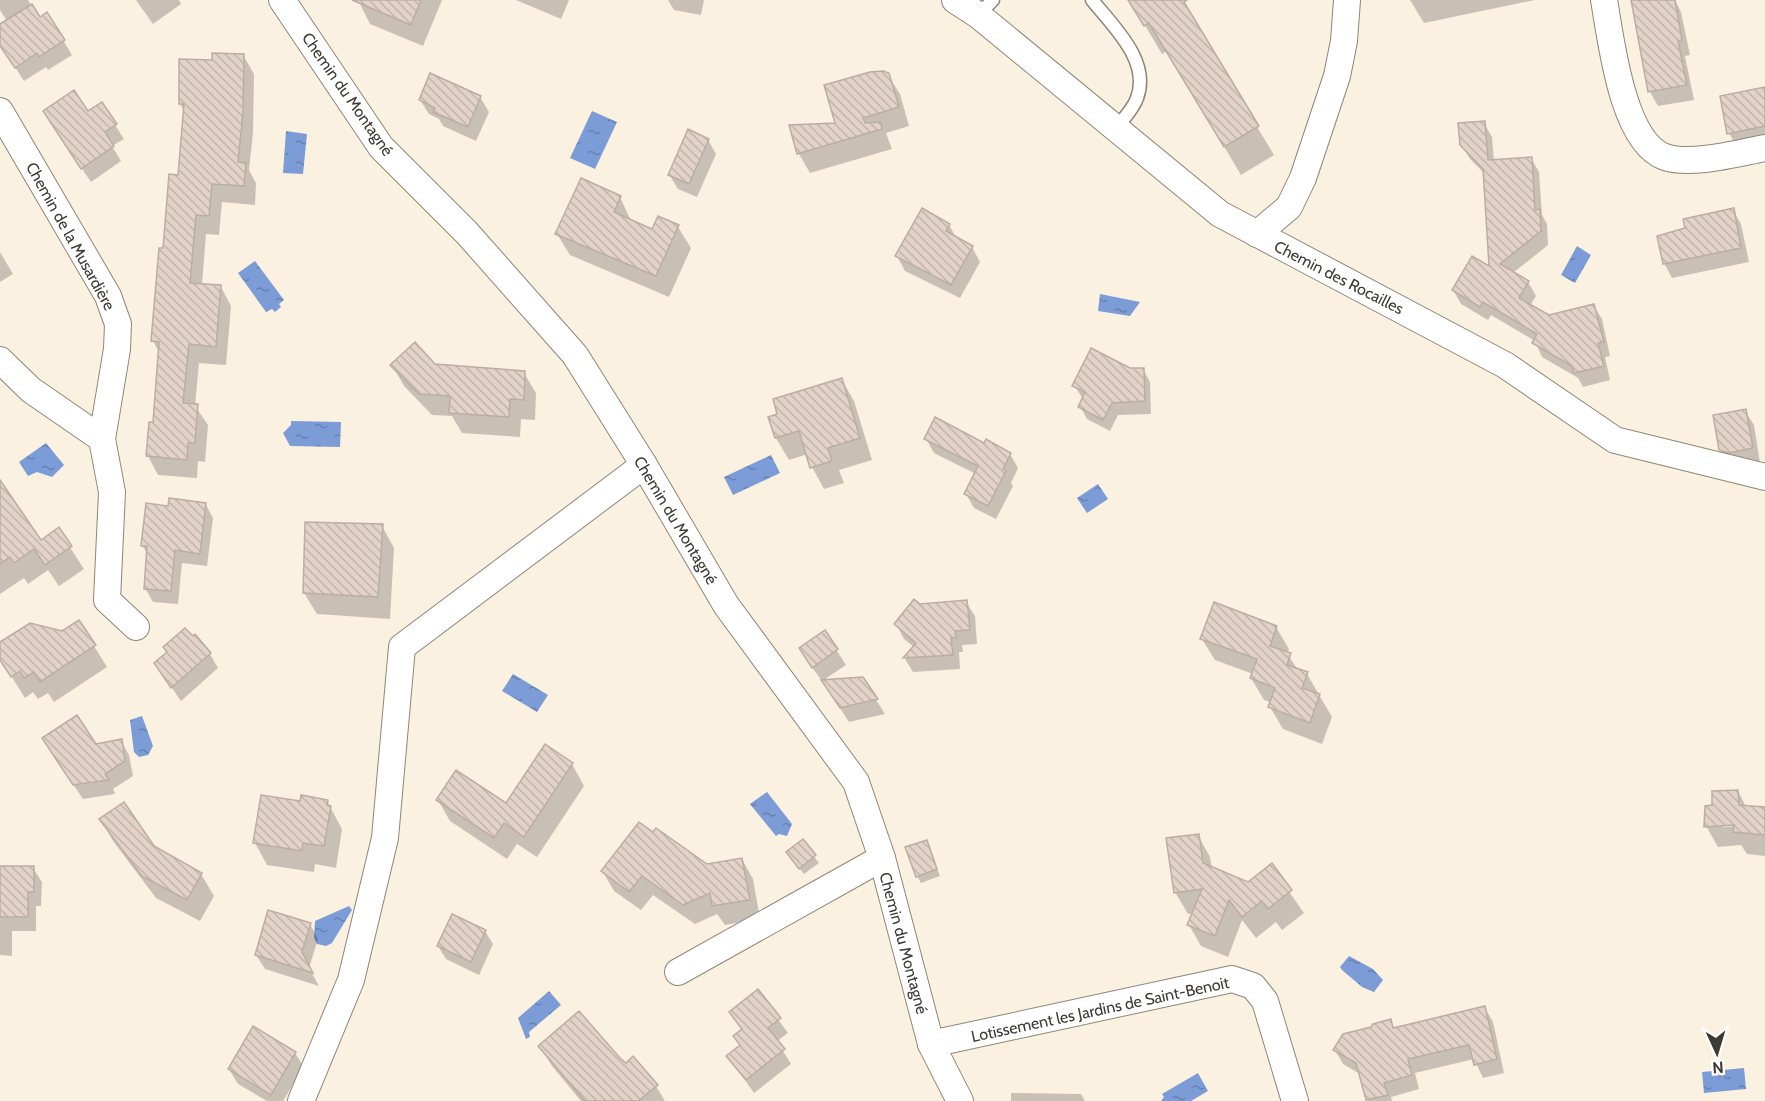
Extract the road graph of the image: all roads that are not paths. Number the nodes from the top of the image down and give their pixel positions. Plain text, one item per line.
1 (282, 0) edge
2 (955, 0) edge
3 (1092, 0) edge
4 (1347, 0) edge
5 (1604, 0) edge
6 (986, 8) edge
7 (0, 111) edge
8 (1116, 129) junction
9 (1765, 148) edge
10 (1257, 234) junction
11 (0, 360) edge
12 (102, 439) junction
13 (644, 465) junction
14 (1765, 477) edge
15 (136, 627) dead end
16 (882, 858) junction
17 (678, 972) dead end
18 (931, 1044) junction
19 (301, 1101) edge
20 (960, 1101) edge
21 (1295, 1101) edge

1 - 13 street, Chemin du Montagné
2 - 6 street, Chemin des Rocailles
3 - 8 lane
4 - 10 street
5 - 9 street
6 - 8 street, Chemin des Rocailles
7 - 12 street, Chemin de la Musardière
8 - 10 street, Chemin des Rocailles
10 - 14 street, Chemin des Rocailles
11 - 12 street
12 - 15 street, Chemin de la Musardière
13 - 16 street, Chemin du Montagné
13 - 19 street
16 - 17 street
16 - 18 street, Chemin du Montagné
18 - 20 street, Chemin du Montagné
18 - 21 street, Lotissement les Jardins de Saint-Benoit

